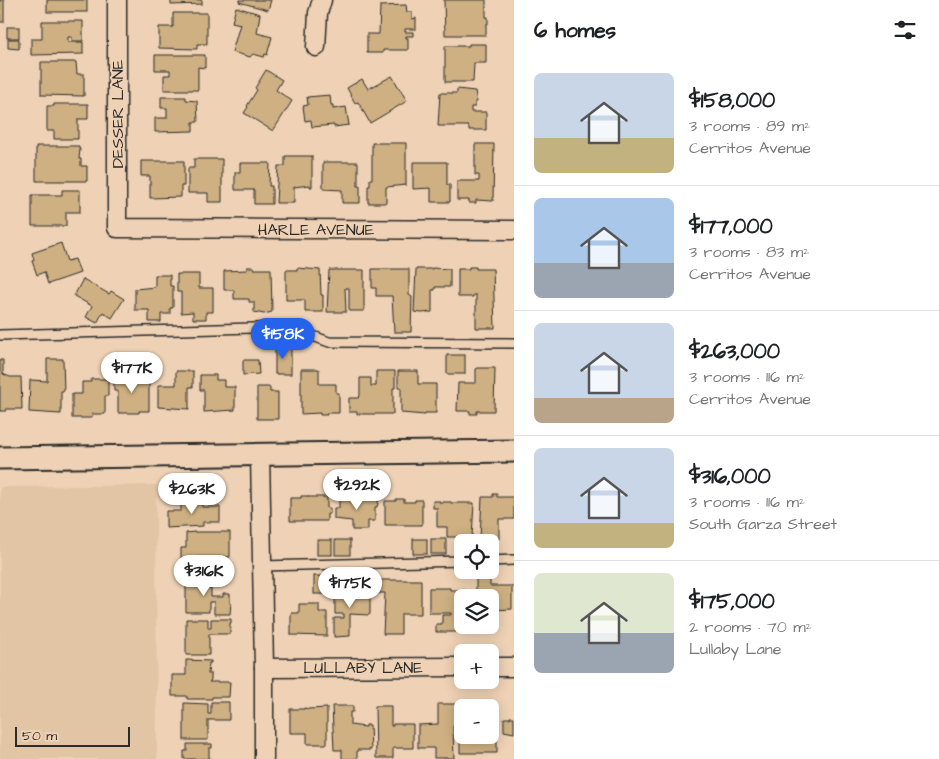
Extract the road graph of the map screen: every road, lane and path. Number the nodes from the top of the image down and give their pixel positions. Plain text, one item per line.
1 (117, 0) edge
2 (322, 0) edge
3 (316, 47) dead end
4 (117, 228) joint
5 (514, 230) edge
6 (0, 334) edge
7 (514, 343) edge
8 (514, 451) edge
9 (260, 454) junction
10 (0, 458) edge
11 (514, 560) edge
12 (454, 561) edge
13 (499, 561) edge
14 (262, 566) junction
15 (454, 667) edge
16 (499, 667) edge
17 (514, 667) edge
18 (264, 668) junction
19 (264, 759) edge

1 - 4 street, DESSER LANE
2 - 3 street
4 - 5 street, HARLE AVENUE
6 - 7 lane
8 - 9 street
9 - 10 street
9 - 14 street
11 - 13 lane
12 - 14 lane
14 - 18 street
15 - 18 street, LULLABY LANE
16 - 17 street
18 - 19 street

